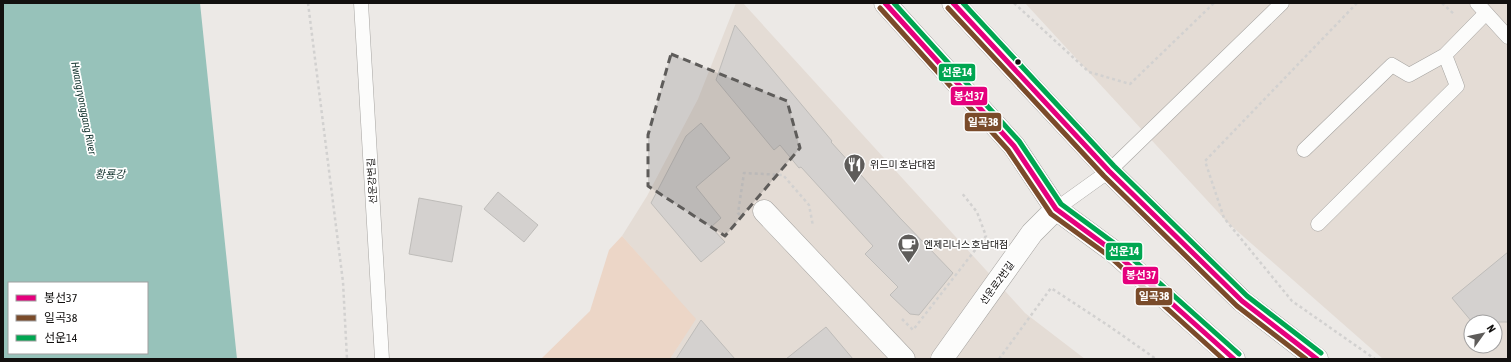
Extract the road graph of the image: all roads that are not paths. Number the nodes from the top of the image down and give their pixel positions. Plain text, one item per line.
1 (361, 3) edge
2 (885, 3) edge
3 (953, 3) edge
4 (1282, 3) edge
5 (1482, 8) edge
6 (1508, 37) edge
7 (1445, 55) junction
8 (1304, 150) dead end
9 (1108, 171) junction
10 (1056, 209) junction
11 (764, 211) dead end
12 (1318, 224) dead end
13 (382, 359) edge
14 (904, 359) edge
15 (942, 359) edge
16 (1234, 359) edge
17 (1317, 359) edge

1 - 13 lane, 선운강변길
2 - 10 main road
3 - 9 main road
4 - 9 lane
5 - 6 lane
5 - 7 lane
7 - 8 lane
7 - 12 lane
9 - 10 lane
9 - 17 main road
10 - 15 main road, 선운로2번길
10 - 16 main road
11 - 14 main road

